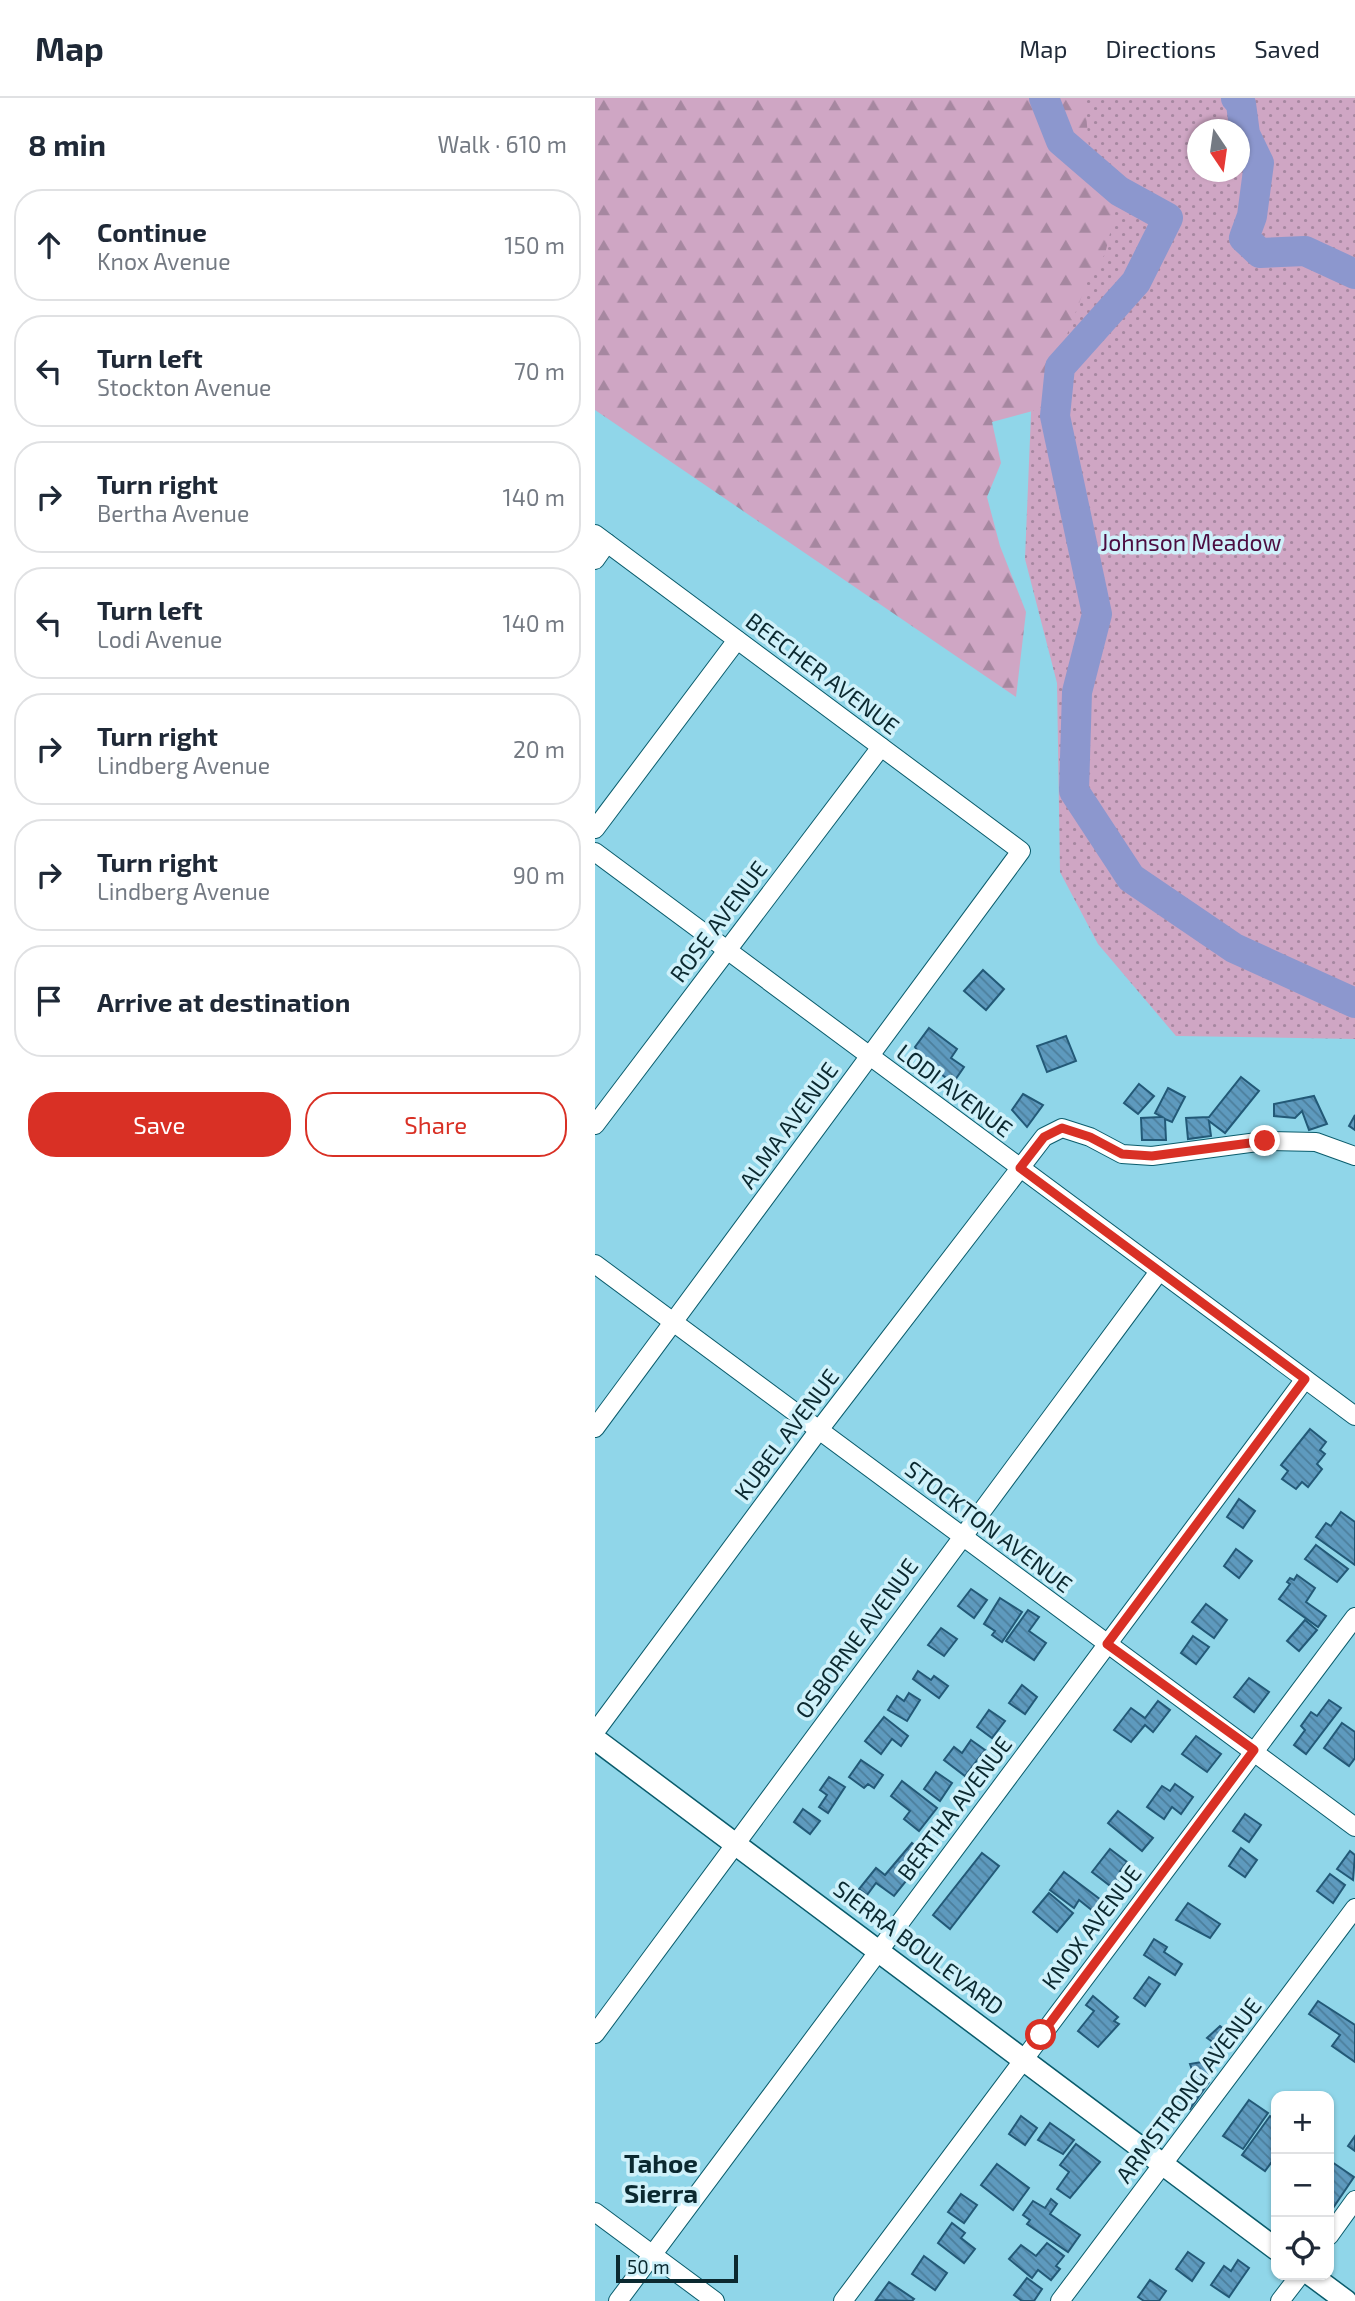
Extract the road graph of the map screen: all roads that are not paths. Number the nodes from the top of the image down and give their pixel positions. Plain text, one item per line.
1 (601, 539) edge
2 (595, 560) edge
3 (737, 640) junction
4 (881, 747) junction
5 (595, 829) edge
6 (1021, 851) joint
7 (595, 852) edge
8 (726, 952) junction
9 (869, 1056) junction
10 (595, 1125) edge
11 (1355, 1156) edge
12 (1020, 1168) junction
13 (595, 1264) edge
14 (1158, 1273) junction
15 (673, 1322) junction
16 (1305, 1379) junction
17 (1355, 1416) edge
18 (595, 1428) edge
19 (819, 1430) junction
20 (960, 1536) junction
21 (1355, 1617) edge
22 (1107, 1644) junction
23 (595, 1732) edge
24 (595, 1739) edge
25 (1254, 1750) junction
26 (1355, 1827) edge
27 (735, 1843) junction
28 (1355, 1908) edge
29 (879, 1949) junction
30 (595, 2034) edge
31 (1024, 2058) junction
32 (1163, 2163) junction
33 (1355, 2200) edge
34 (595, 2212) edge
35 (1334, 2229) edge
36 (1271, 2245) edge
37 (653, 2255) junction
38 (1296, 2280) edge
39 (1318, 2280) edge
40 (618, 2301) edge
41 (715, 2301) edge
42 (843, 2301) edge
43 (1060, 2301) edge
44 (1280, 2301) edge
45 (1346, 2301) edge

1 - 2 street
1 - 3 street, BEECHER AVENUE
3 - 4 street, BEECHER AVENUE
3 - 5 street
4 - 6 street, BEECHER AVENUE
4 - 8 street, ROSE AVENUE
6 - 9 street, ALMA AVENUE
7 - 8 street, LODI AVENUE
8 - 9 street, LODI AVENUE
8 - 10 street, ROSE AVENUE
9 - 12 street, LODI AVENUE
9 - 15 street, ALMA AVENUE
11 - 12 street, KUBEL AVENUE
12 - 14 street, LODI AVENUE
12 - 19 street, KUBEL AVENUE
13 - 15 street, STOCKTON AVENUE
14 - 16 street, LODI AVENUE
14 - 20 street, OSBORNE AVENUE
15 - 18 street, ALMA AVENUE
15 - 19 street, STOCKTON AVENUE
16 - 17 street, LODI AVENUE
16 - 22 street, BERTHA AVENUE
19 - 20 street, STOCKTON AVENUE
19 - 23 street, KUBEL AVENUE
20 - 22 street, STOCKTON AVENUE
20 - 27 street, OSBORNE AVENUE
21 - 25 street, KNOX AVENUE
22 - 25 street, STOCKTON AVENUE
22 - 29 street, BERTHA AVENUE
24 - 27 street, SIERRA BOULEVARD
25 - 26 street, STOCKTON AVENUE
25 - 31 street, KNOX AVENUE
27 - 29 street, SIERRA BOULEVARD
27 - 30 street, OSBORNE AVENUE
28 - 32 street, ARMSTRONG AVENUE
29 - 31 street, SIERRA BOULEVARD
29 - 37 street, BERTHA AVENUE
31 - 32 street, SIERRA BOULEVARD
31 - 42 street, KNOX AVENUE
32 - 36 street, SIERRA BOULEVARD
32 - 43 street, ARMSTRONG AVENUE
33 - 35 street
34 - 37 street
37 - 40 street, BERTHA AVENUE
37 - 41 street
38 - 44 street
39 - 45 street

